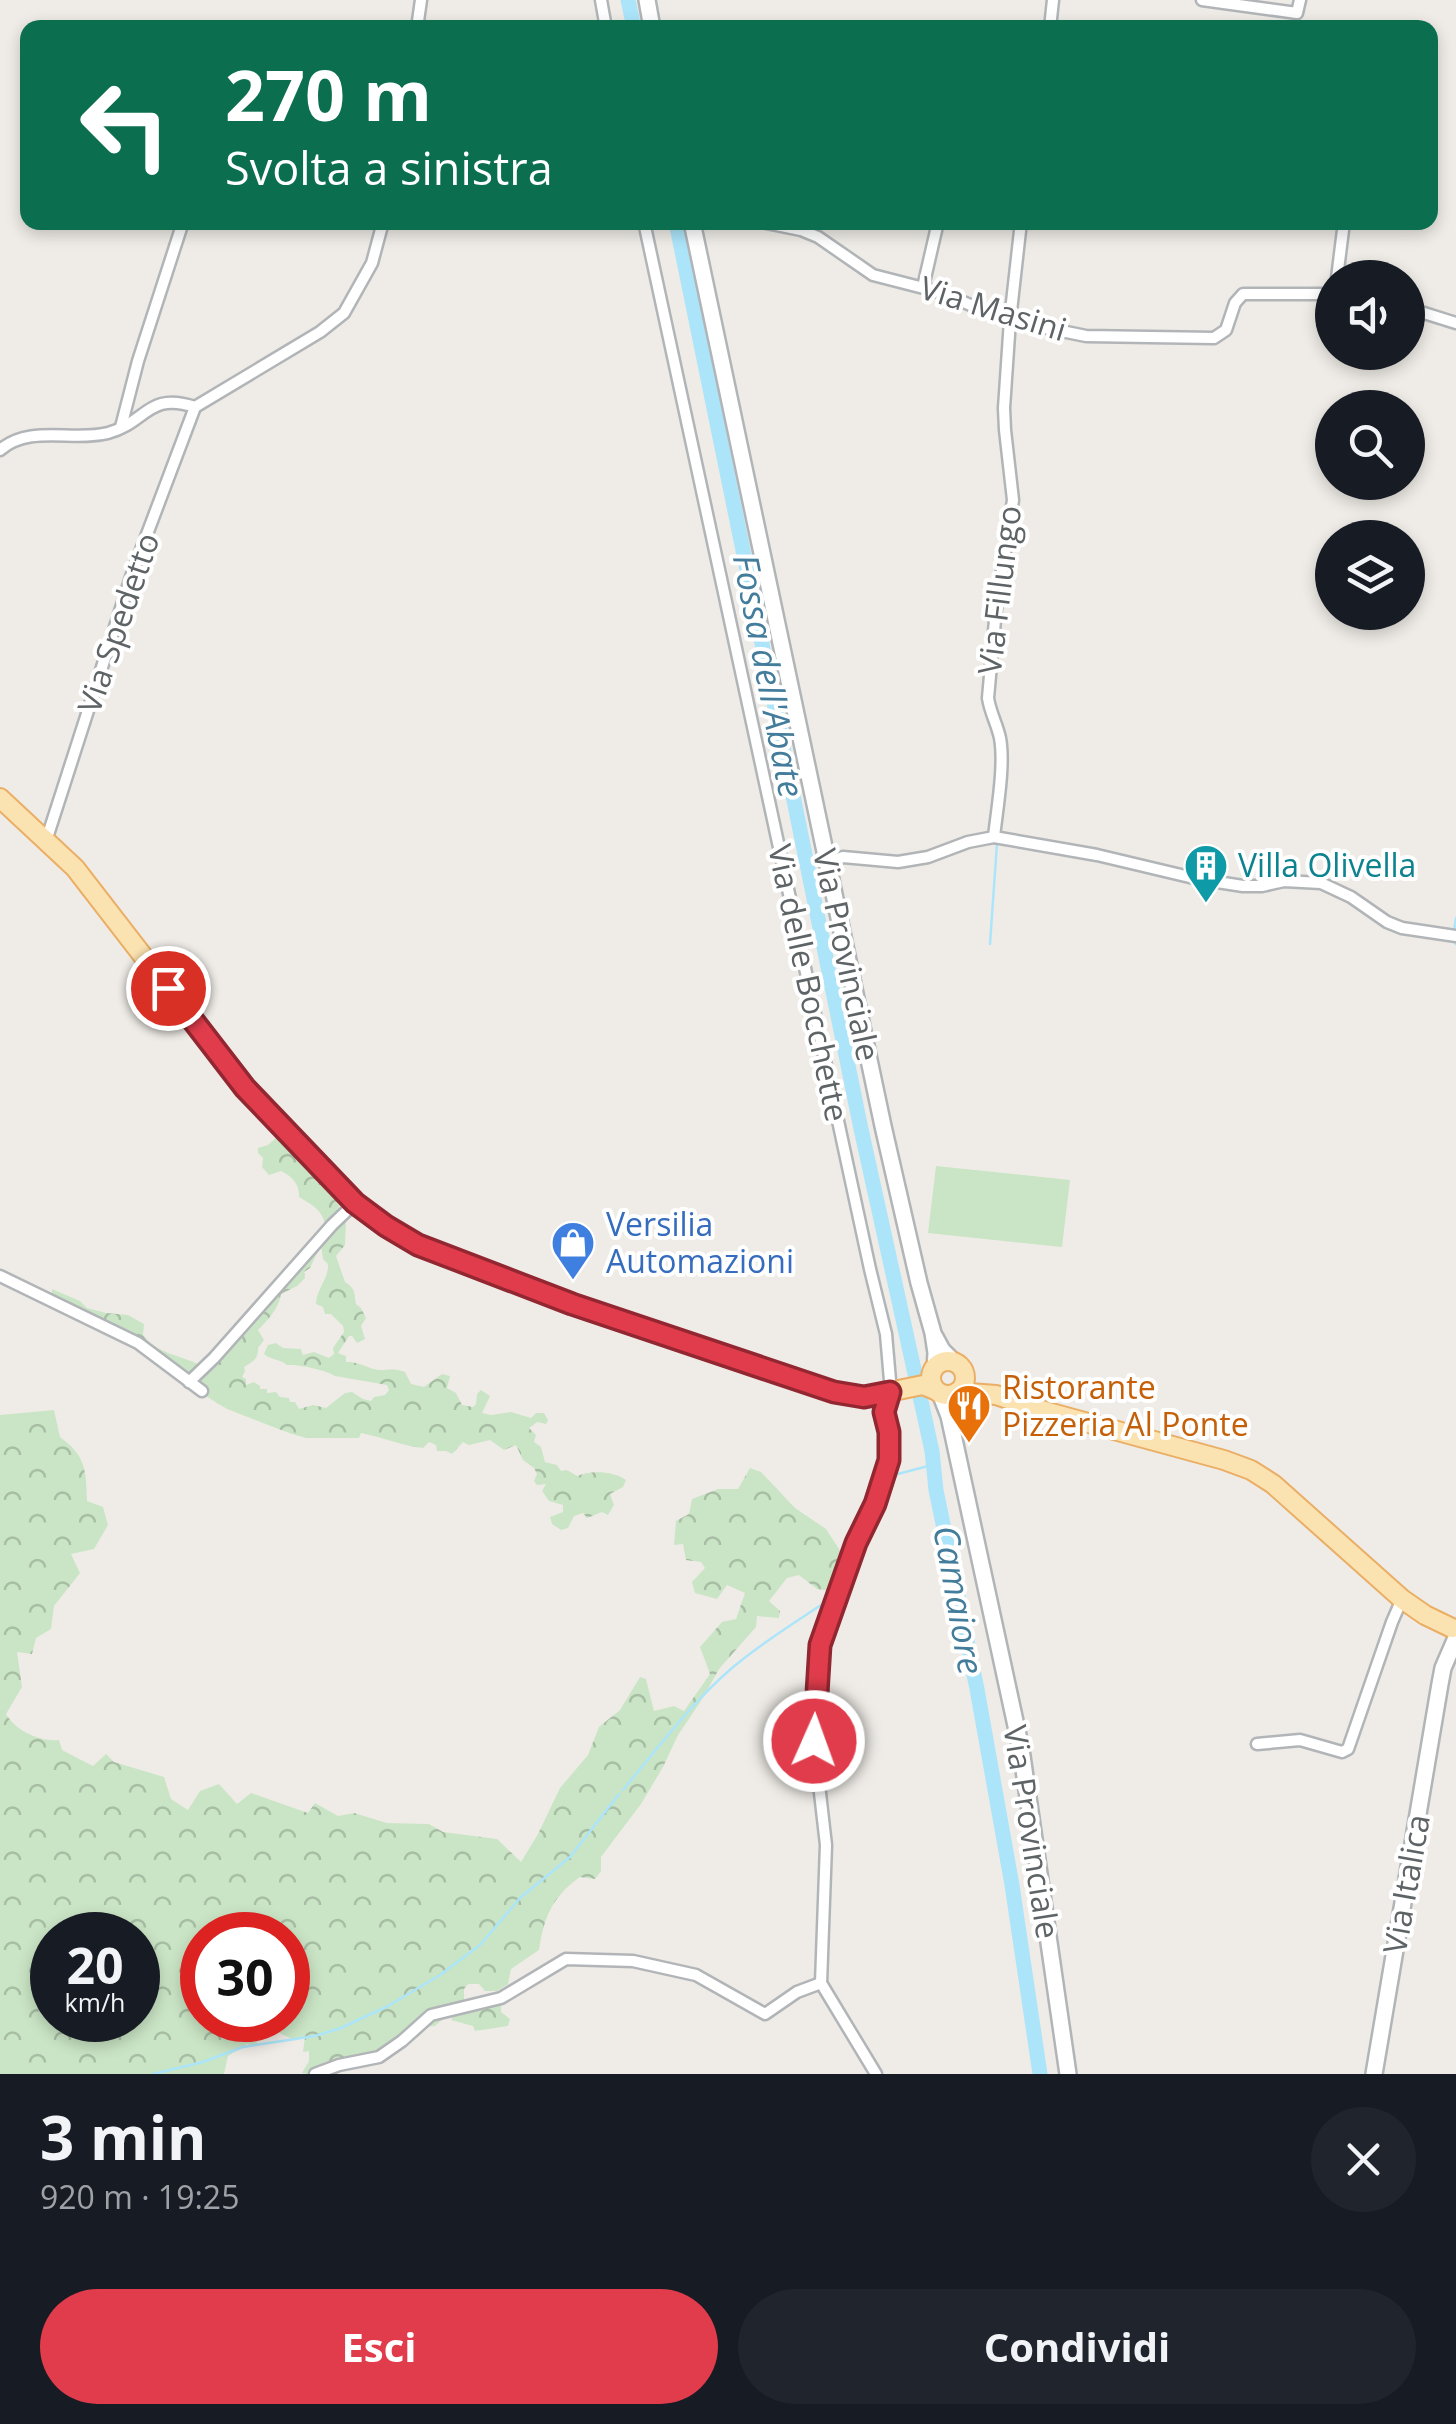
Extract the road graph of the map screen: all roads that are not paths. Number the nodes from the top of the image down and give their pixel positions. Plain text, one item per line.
1 (1202, 0) edge
2 (1300, 0) edge
3 (179, 230) edge
4 (381, 230) edge
5 (646, 230) edge
6 (694, 230) edge
7 (801, 230) edge
8 (936, 230) edge
9 (1020, 230) edge
10 (1343, 230) edge
11 (1340, 260) edge
12 (923, 286) junction
13 (1315, 294) edge
14 (1425, 313) edge
15 (1010, 320) junction
16 (1456, 323) edge
17 (195, 406) junction
18 (121, 426) junction
19 (0, 450) edge
20 (0, 798) edge
21 (994, 838) junction
22 (46, 841) junction
23 (827, 863) junction
24 (1456, 936) edge
25 (355, 1203) junction
26 (0, 1276) edge
27 (933, 1334) junction
28 (960, 1368) junction
29 (189, 1382) junction
30 (939, 1385) junction
31 (202, 1391) dead end
32 (996, 1394) junction
33 (888, 1396) junction
34 (1402, 1599) junction
35 (1455, 1608) edge
36 (1424, 1615) junction
37 (1455, 1634) edge
38 (1456, 1656) edge
39 (1439, 1694) junction
40 (1257, 1744) dead end
41 (821, 1983) junction
42 (315, 2074) edge
43 (876, 2074) edge
44 (1068, 2074) edge
45 (1374, 2074) edge

1 - 2 street
3 - 18 street
4 - 17 street
5 - 33 street, Via delle Bocchette
6 - 23 main road, Via Provinciale
7 - 12 street, Via Masini
8 - 12 street
9 - 15 street, Via Fillungo
10 - 11 street
12 - 15 street, Via Masini
13 - 15 street, Via Masini
14 - 16 street
15 - 21 street, Via Fillungo
17 - 18 street
17 - 22 street, Via Spedetto
18 - 19 street
20 - 22 main road
21 - 23 street
21 - 24 street
22 - 25 main road
23 - 27 main road, Via Provinciale
25 - 29 street
25 - 33 main road
26 - 29 street
27 - 28 main road, Via Provinciale
27 - 30 main road, Via Provinciale
28 - 30 main road
28 - 30 main road
28 - 32 main road
29 - 31 street
30 - 32 main road
30 - 33 main road
30 - 44 main road, Via Provinciale
32 - 34 main road
33 - 41 street, Via delle Bocchette
34 - 36 main road
34 - 40 street
35 - 36 main road
35 - 37 main road
36 - 37 main road
37 - 39 main road, Via Italica
38 - 39 main road, Via Italica
39 - 45 main road, Via Italica
41 - 42 street
41 - 43 street

